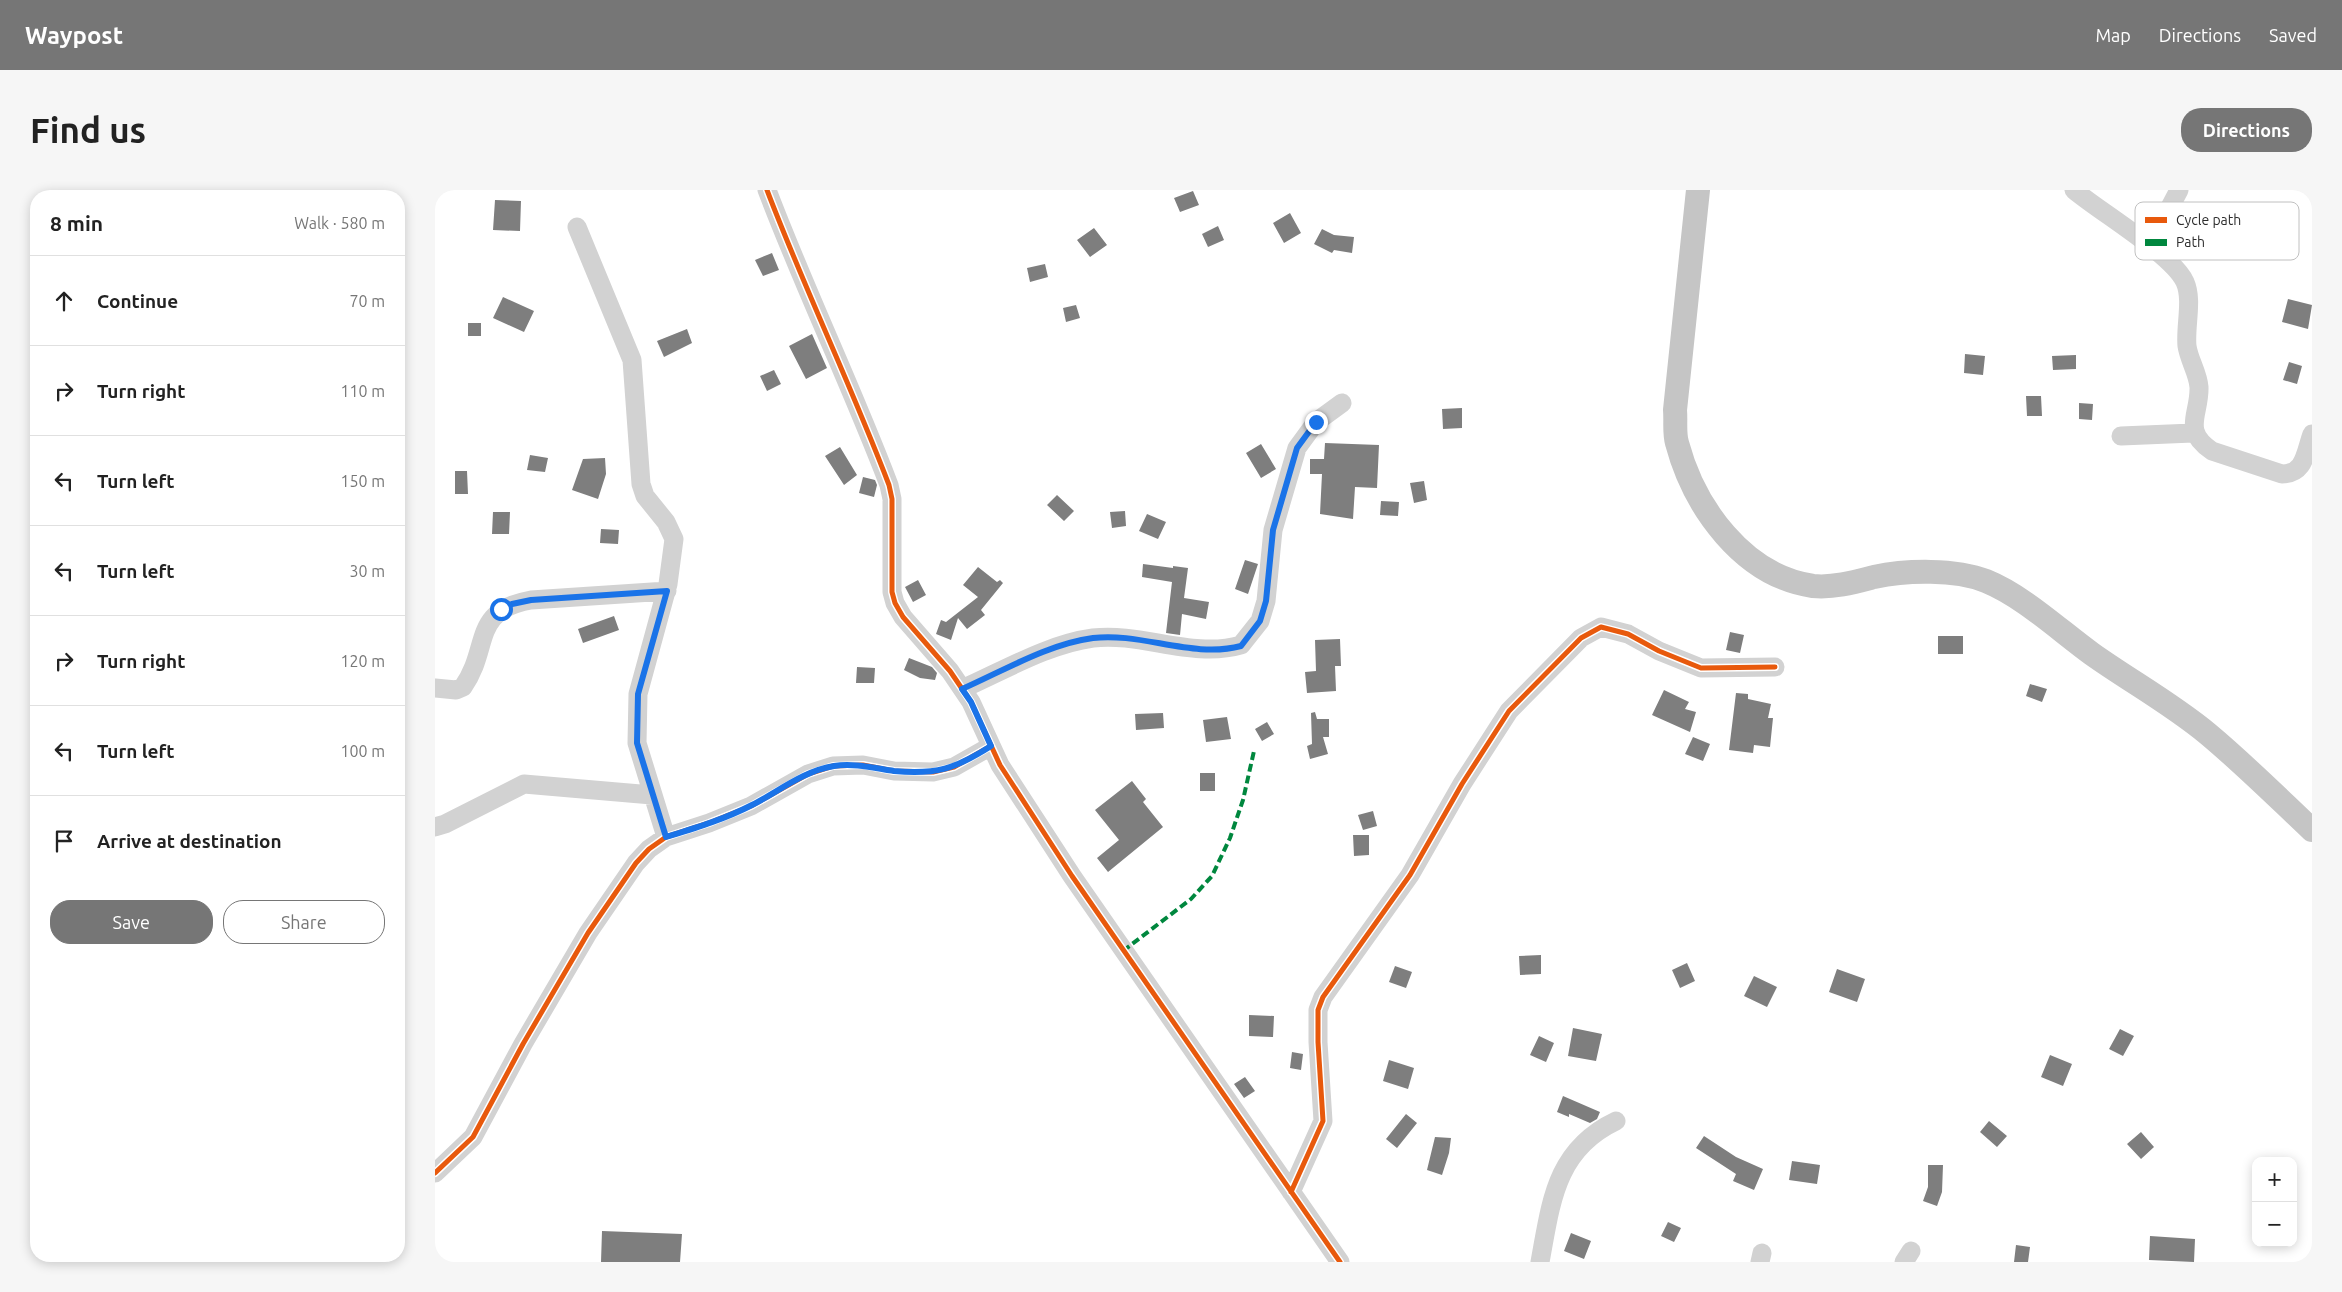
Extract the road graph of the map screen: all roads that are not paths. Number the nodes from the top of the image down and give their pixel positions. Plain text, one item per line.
1 (767, 190) edge
2 (1698, 190) edge
3 (2074, 190) edge
4 (2179, 190) edge
5 (2172, 202) edge
6 (577, 227) dead end
7 (2135, 235) edge
8 (2168, 260) edge
9 (1342, 403) dead end
10 (2194, 430) junction
11 (2312, 434) edge
12 (2121, 436) dead end
13 (667, 591) junction
14 (1775, 667) dead end
15 (435, 688) edge
16 (962, 689) junction
17 (991, 746) junction
18 (652, 795) junction
19 (435, 827) edge
20 (2312, 830) edge
21 (666, 837) junction
22 (1616, 1121) dead end
23 (435, 1172) edge
24 (1291, 1192) junction
25 (1339, 1262) edge
26 (1540, 1262) edge

1 - 16 street
2 - 20 main road
3 - 7 street
4 - 5 street
6 - 13 street
8 - 10 street
9 - 16 street
10 - 11 street
10 - 12 street
13 - 15 street
13 - 18 street
14 - 24 street
16 - 17 street
17 - 21 street
17 - 24 street
18 - 19 street
18 - 21 street
21 - 23 street
22 - 26 street
24 - 25 street

